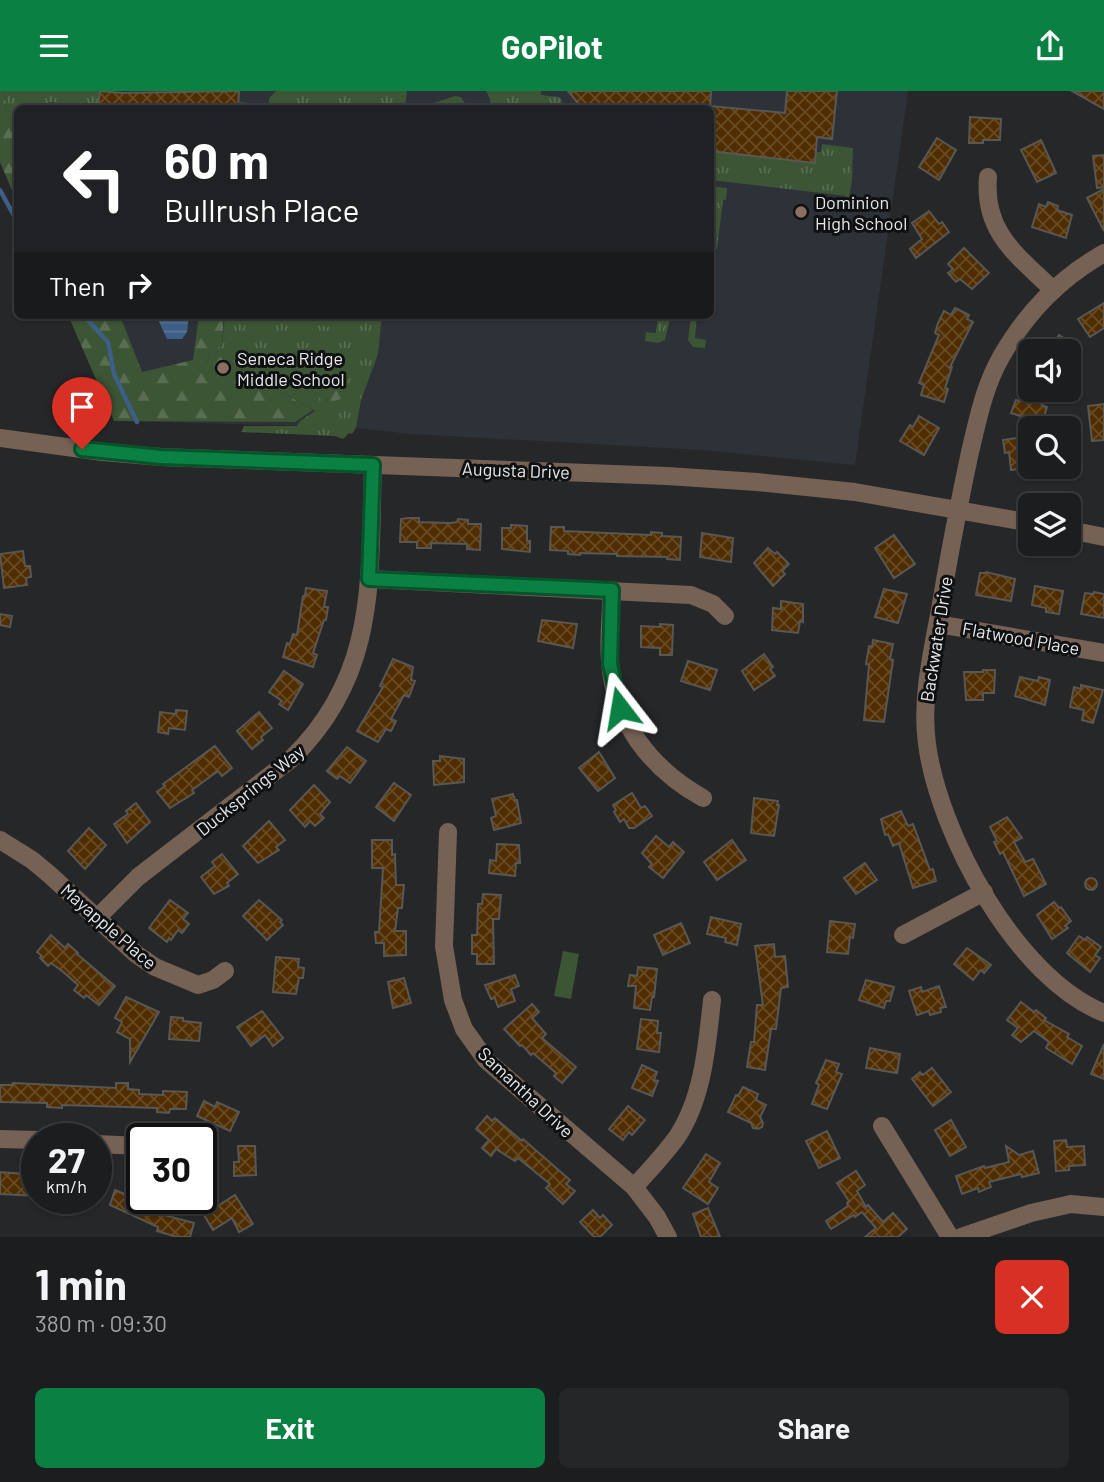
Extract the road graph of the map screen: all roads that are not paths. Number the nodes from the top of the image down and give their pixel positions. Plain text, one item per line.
1 (988, 177) dead end
2 (1104, 253) edge
3 (1052, 289) junction
4 (0, 438) edge
5 (373, 465) junction
6 (957, 510) junction
7 (1018, 521) edge
8 (1081, 532) edge
9 (1104, 537) edge
10 (369, 579) junction
11 (612, 590) junction
12 (725, 616) dead end
13 (937, 624) junction
14 (1104, 653) edge
15 (703, 798) dead end
16 (448, 832) dead end
17 (0, 840) edge
18 (984, 892) junction
19 (97, 918) junction
20 (904, 935) dead end
21 (225, 971) dead end
22 (712, 1000) dead end
23 (1104, 1013) edge
24 (882, 1126) dead end
25 (0, 1139) edge
26 (21, 1140) edge
27 (634, 1187) junction
28 (1104, 1207) edge
29 (668, 1237) edge
30 (950, 1237) edge
31 (961, 1237) edge

1 - 3 street
2 - 3 street, Backwater Drive
3 - 6 street, Backwater Drive
4 - 5 street, Augusta Drive
5 - 6 street, Augusta Drive
5 - 10 street, Ducksprings Way
6 - 7 street, Augusta Drive
6 - 13 street, Backwater Drive
8 - 9 street
10 - 11 street
10 - 19 street, Ducksprings Way
11 - 12 street
11 - 15 street
13 - 14 street, Flatwood Place
13 - 18 street, Backwater Drive
16 - 27 street, Samantha Drive
17 - 19 street, Mayapple Place
18 - 20 street
18 - 23 street, Backwater Drive
19 - 21 street, Mayapple Place
22 - 27 street
24 - 30 street
25 - 26 street
27 - 29 street, Samantha Drive
28 - 31 street

